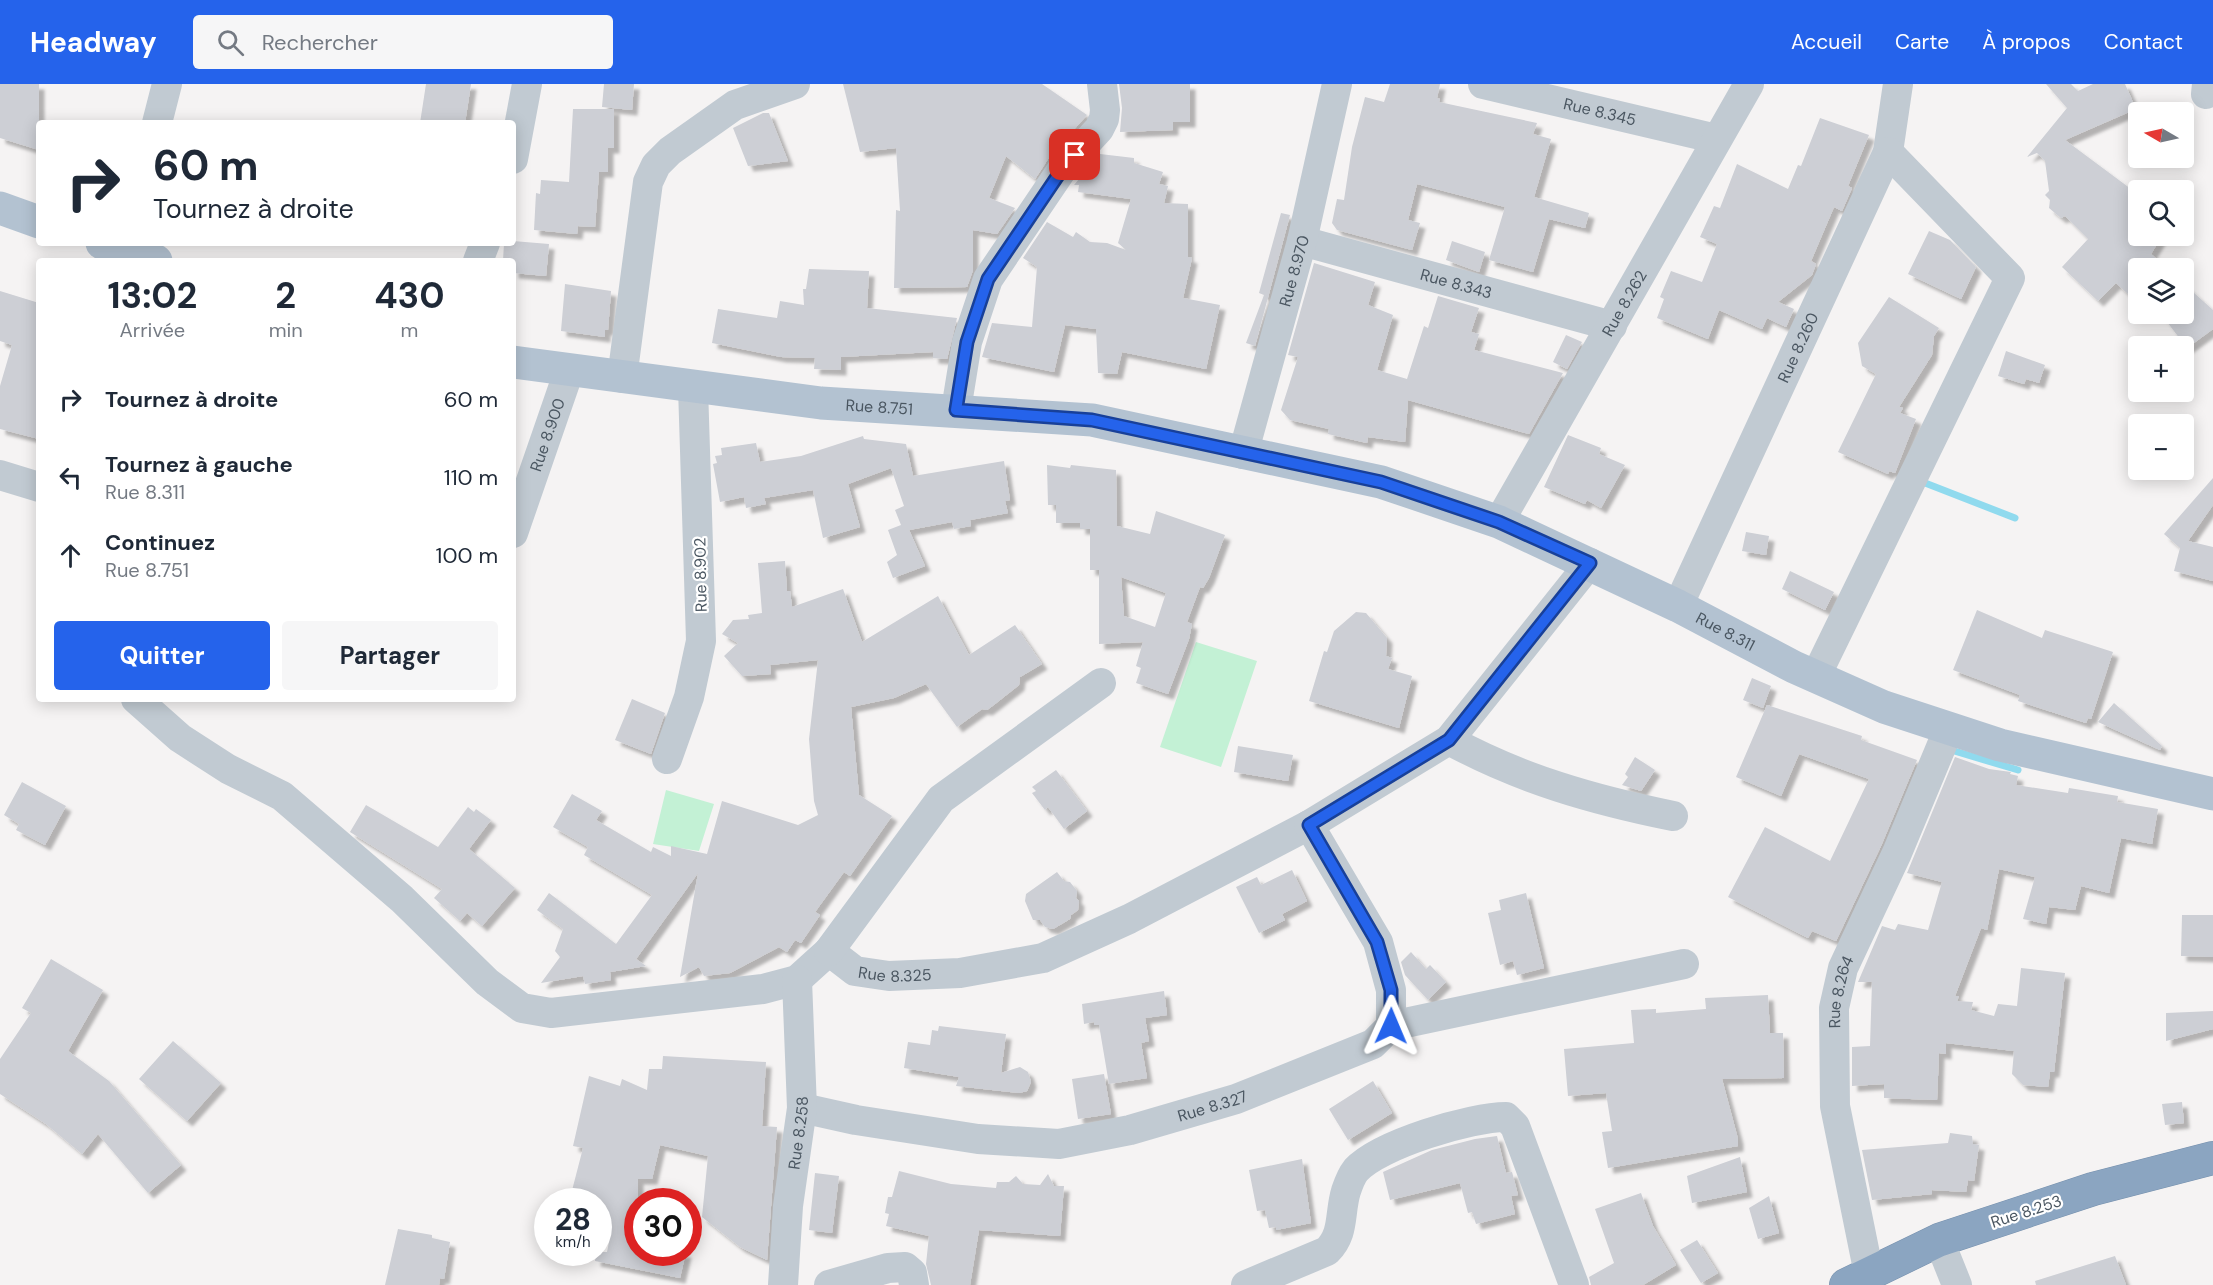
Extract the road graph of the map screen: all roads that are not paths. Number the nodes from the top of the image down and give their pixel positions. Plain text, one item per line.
1 (167, 84) edge
2 (527, 84) edge
3 (795, 84) edge
4 (1102, 84) edge
5 (1337, 84) edge
6 (1483, 84) edge
7 (1749, 84) edge
8 (1898, 84) edge
9 (158, 120) edge
10 (1717, 139) junction
11 (516, 143) edge
12 (1888, 152) junction
13 (0, 208) edge
14 (36, 221) edge
15 (1302, 241) junction
16 (1611, 326) junction
17 (516, 362) edge
18 (569, 371) junction
19 (622, 378) junction
20 (693, 387) junction
21 (956, 410) junction
22 (1243, 454) junction
23 (0, 475) edge
24 (36, 486) edge
25 (1499, 522) junction
26 (516, 524) edge
27 (1590, 563) junction
28 (1678, 606) junction
29 (1816, 676) junction
30 (1101, 683) dead end
31 (139, 702) edge
32 (1948, 728) junction
33 (1449, 740) junction
34 (667, 759) dead end
35 (2213, 794) edge
36 (1673, 816) dead end
37 (1309, 825) junction
38 (829, 951) junction
39 (1684, 964) dead end
40 (797, 980) junction
41 (1391, 1026) junction
42 (802, 1108) junction
43 (2213, 1158) edge
44 (1939, 1240) junction
45 (1857, 1280) edge
46 (783, 1285) edge
47 (829, 1285) edge
48 (914, 1285) edge
49 (1246, 1285) edge
50 (1574, 1285) edge
51 (1957, 1285) edge

1 - 9 street
2 - 11 street
3 - 19 street
4 - 21 street
5 - 15 street, Rue 8.970
6 - 10 street, Rue 8.345
7 - 10 street, Rue 8.262
8 - 12 street, Rue 8.260
10 - 16 street, Rue 8.262
12 - 28 street, Rue 8.260
12 - 29 street
13 - 14 main road
15 - 16 street, Rue 8.343
15 - 22 street, Rue 8.970
16 - 25 street, Rue 8.262
17 - 18 main road, Rue 8.751
18 - 19 main road, Rue 8.751
18 - 26 street, Rue 8.900
19 - 20 main road, Rue 8.751
20 - 21 main road, Rue 8.751
20 - 34 street, Rue 8.902
21 - 22 main road, Rue 8.751
22 - 25 main road, Rue 8.311
23 - 24 street
25 - 27 main road, Rue 8.311
27 - 28 main road, Rue 8.311
27 - 33 street
28 - 29 main road, Rue 8.311
29 - 32 main road, Rue 8.311
30 - 38 street
31 - 40 street
32 - 35 main road, Rue 8.311
32 - 45 street, Rue 8.264
33 - 36 street
33 - 37 street, Rue 8.325
37 - 38 street, Rue 8.325
37 - 41 street
38 - 40 street
39 - 41 street
40 - 42 street, Rue 8.258
41 - 42 street, Rue 8.327
42 - 46 street, Rue 8.258
43 - 44 highway, Rue 8.253
44 - 45 highway, Rue 8.253
44 - 51 street
47 - 48 street
49 - 50 street

